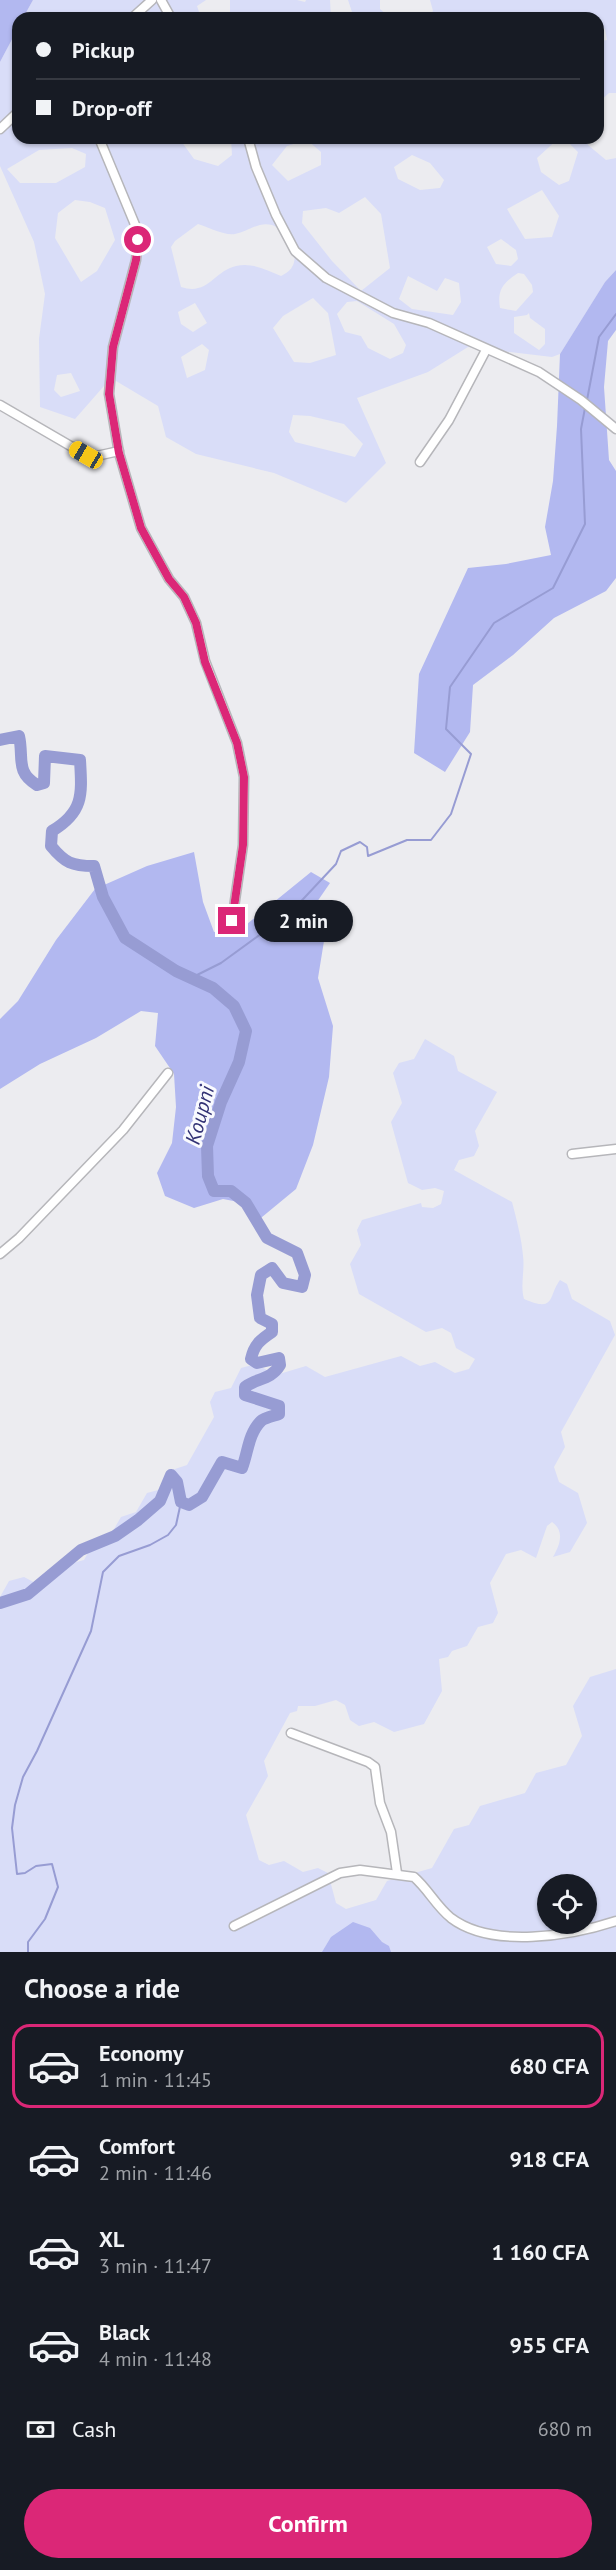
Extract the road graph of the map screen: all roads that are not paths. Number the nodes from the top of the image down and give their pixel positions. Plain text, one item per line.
1 (152, 0) edge
2 (139, 12) edge
3 (12, 118) edge
4 (0, 129) edge
5 (101, 144) edge
6 (250, 144) edge
7 (486, 350) junction
8 (0, 405) edge
9 (616, 429) edge
10 (119, 452) junction
11 (420, 462) dead end
12 (232, 921) dead end
13 (168, 1073) dead end
14 (616, 1149) edge
15 (572, 1154) dead end
16 (0, 1254) edge
17 (291, 1733) dead end
18 (397, 1873) junction
19 (616, 1921) edge
20 (234, 1926) dead end

1 - 2 street
3 - 4 street
5 - 10 street
6 - 7 street
7 - 9 street
7 - 11 street
8 - 10 street
10 - 12 street
13 - 16 street
14 - 15 street
17 - 18 street
18 - 19 street
18 - 20 street

